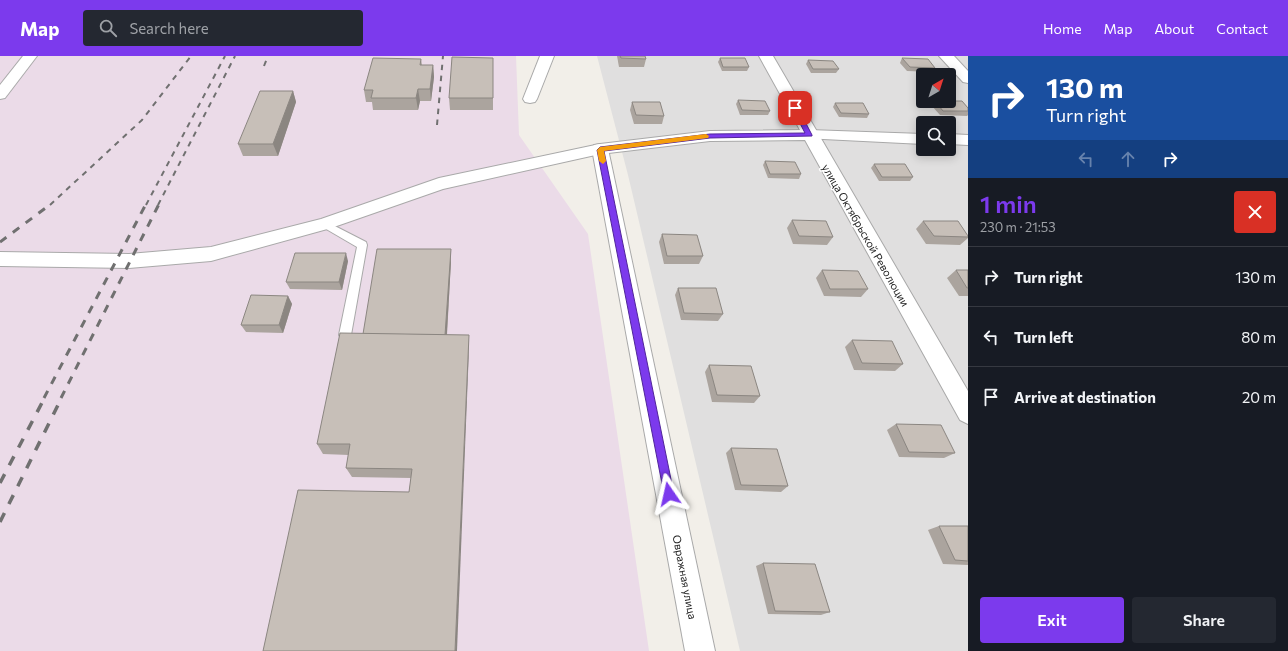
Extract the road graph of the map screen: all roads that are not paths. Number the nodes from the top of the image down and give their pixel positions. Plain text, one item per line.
1 (30, 56) edge
2 (547, 56) edge
3 (766, 56) edge
4 (946, 56) edge
5 (968, 79) edge
6 (0, 95) edge
7 (530, 99) dead end
8 (809, 135) junction
9 (916, 139) edge
10 (956, 140) edge
11 (968, 140) edge
12 (600, 150) junction
13 (325, 224) junction
14 (0, 259) edge
15 (345, 335) edge
16 (968, 413) edge
17 (700, 651) edge

1 - 6 street
2 - 7 street
3 - 8 street, улица Октябрьской Революции
4 - 5 street
8 - 9 street
8 - 12 street
8 - 16 street, улица Октябрьской Революции
10 - 11 street
12 - 13 street
12 - 17 street, Овражная улица
13 - 14 street
13 - 15 lane

